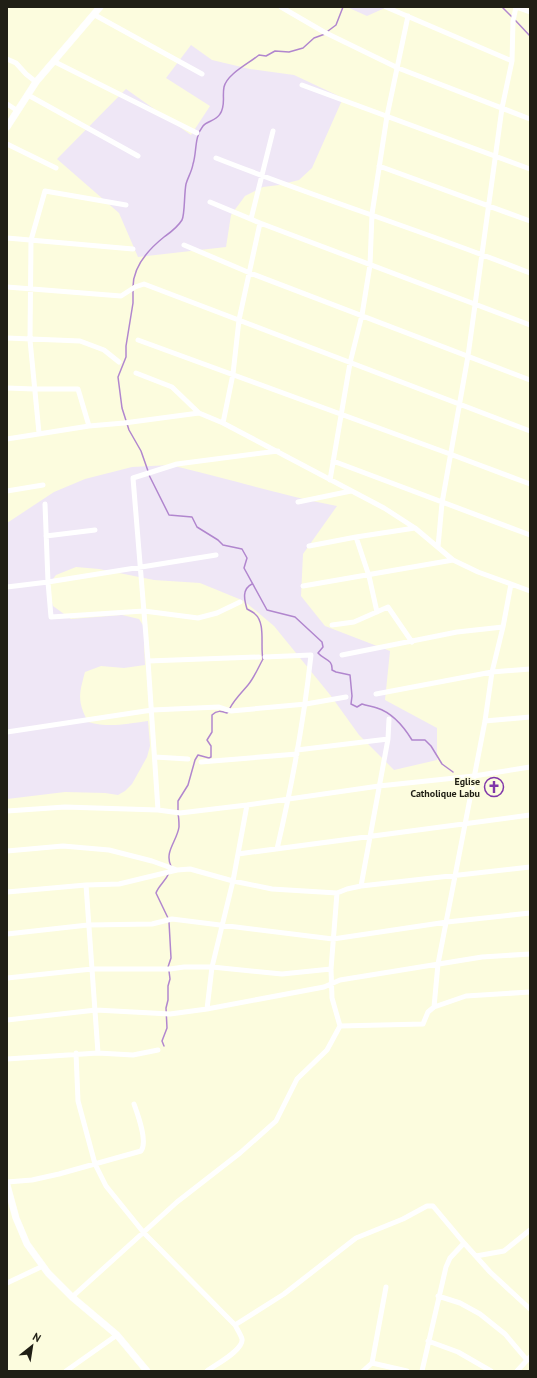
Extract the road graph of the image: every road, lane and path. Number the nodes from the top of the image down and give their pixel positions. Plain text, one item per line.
1 (100, 7) edge
2 (281, 7) edge
3 (386, 7) edge
4 (401, 7) edge
5 (516, 7) edge
6 (398, 12) junction
7 (530, 12) edge
8 (94, 14) junction
9 (408, 16) junction
10 (7, 59) edge
11 (53, 61) junction
12 (512, 61) junction
13 (398, 68) junction
14 (202, 74) dead end
15 (36, 82) junction
16 (302, 85) dead end
17 (28, 95) junction
18 (7, 104) edge
19 (502, 108) junction
20 (18, 111) junction
21 (387, 116) junction
22 (530, 119) edge
23 (7, 127) edge
24 (273, 131) dead end
25 (197, 133) dead end
26 (7, 144) edge
27 (138, 156) dead end
28 (496, 156) junction
29 (216, 158) dead end
30 (379, 166) junction
31 (56, 168) dead end
32 (530, 169) edge
33 (262, 176) junction
34 (210, 202) dead end
35 (126, 205) dead end
36 (489, 206) junction
37 (372, 214) junction
38 (251, 219) junction
39 (530, 221) edge
40 (260, 223) junction
41 (7, 238) edge
42 (31, 240) junction
43 (184, 245) dead end
44 (133, 249) dead end
45 (482, 254) junction
46 (370, 265) junction
47 (250, 273) junction
48 (530, 273) edge
49 (7, 287) edge
50 (30, 289) junction
51 (476, 305) junction
52 (362, 315) junction
53 (239, 320) junction
54 (530, 325) edge
55 (7, 338) edge
56 (30, 340) junction
57 (138, 340) dead end
58 (468, 356) junction
59 (119, 362) dead end
60 (350, 363) junction
61 (136, 373) dead end
62 (233, 374) junction
63 (530, 380) edge
64 (7, 388) edge
65 (34, 389) junction
66 (460, 404) junction
67 (199, 413) junction
68 (341, 414) junction
69 (223, 422) junction
70 (89, 426) junction
71 (530, 431) edge
72 (39, 433) junction
73 (7, 439) edge
74 (279, 451) junction
75 (450, 454) junction
76 (333, 461) junction
77 (330, 480) junction
78 (530, 484) edge
79 (43, 485) dead end
80 (7, 491) edge
81 (351, 491) junction
82 (298, 502) dead end
83 (442, 502) junction
84 (45, 504) dead end
85 (415, 528) junction
86 (96, 530) dead end
87 (530, 535) edge
88 (46, 536) junction
89 (356, 537) junction
90 (309, 546) dead end
91 (438, 547) junction
92 (216, 555) dead end
93 (453, 560) junction
94 (141, 568) junction
95 (369, 576) junction
96 (48, 582) junction
97 (511, 584) junction
98 (303, 586) dead end
99 (7, 587) edge
100 (530, 591) edge
101 (240, 602) dead end
102 (144, 611) junction
103 (377, 612) junction
104 (332, 625) dead end
105 (503, 627) junction
106 (412, 642) junction
107 (342, 655) dead end
108 (148, 661) junction
109 (530, 669) edge
110 (492, 672) junction
111 (376, 694) dead end
112 (346, 697) dead end
113 (306, 704) junction
114 (152, 710) junction
115 (530, 717) edge
116 (389, 719) dead end
117 (485, 722) junction
118 (7, 732) edge
119 (388, 739) junction
120 (297, 752) junction
121 (155, 758) junction
122 (188, 759) dead end
123 (201, 762) dead end
124 (530, 767) edge
125 (474, 776) junction
126 (379, 786) junction
127 (289, 799) junction
128 (248, 805) junction
129 (158, 810) junction
130 (7, 812) edge
131 (530, 815) edge
132 (465, 824) junction
133 (370, 836) junction
134 (277, 849) junction
135 (7, 851) edge
136 (238, 854) junction
137 (530, 867) edge
138 (177, 870) junction
139 (455, 874) junction
140 (233, 881) junction
141 (86, 885) junction
142 (361, 886) junction
143 (7, 892) edge
144 (337, 893) junction
145 (530, 913) edge
146 (447, 922) junction
147 (222, 924) junction
148 (88, 925) junction
149 (7, 934) edge
150 (333, 939) junction
151 (530, 954) edge
152 (438, 964) junction
153 (212, 967) junction
154 (92, 969) junction
155 (331, 969) junction
156 (7, 978) edge
157 (332, 983) junction
158 (530, 992) edge
159 (434, 1007) junction
160 (207, 1009) junction
161 (96, 1010) junction
162 (7, 1020) edge
163 (340, 1026) junction
164 (158, 1050) dead end
165 (76, 1053) junction
166 (98, 1053) junction
167 (7, 1059) edge
168 (134, 1104) dead end
169 (95, 1164) junction
170 (7, 1183) edge
171 (530, 1230) edge
172 (144, 1232) junction
173 (464, 1243) junction
174 (476, 1256) junction
175 (43, 1266) junction
176 (8, 1282) edge
177 (386, 1287) dead end
178 (438, 1296) junction
179 (72, 1297) junction
180 (530, 1309) edge
181 (235, 1325) junction
182 (117, 1335) junction
183 (428, 1341) junction
184 (529, 1359) edge
185 (372, 1363) junction
186 (66, 1371) edge
187 (147, 1371) edge
188 (207, 1371) edge
189 (363, 1371) edge
190 (407, 1371) edge
191 (422, 1371) edge
192 (491, 1371) edge
193 (517, 1371) edge

1 - 8 street
2 - 13 street
3 - 6 street
4 - 6 street
5 - 7 street
5 - 12 street
6 - 9 street
8 - 11 street
8 - 14 street
9 - 12 street
9 - 13 street
10 - 15 street
11 - 15 street
11 - 25 street
12 - 19 street
13 - 19 street
13 - 21 street
15 - 17 street
16 - 21 street
17 - 20 street
17 - 27 street
18 - 20 street
19 - 22 street
19 - 28 street
20 - 23 street
21 - 28 street
21 - 30 street
24 - 33 street
26 - 31 street
28 - 32 street
28 - 36 street
29 - 33 street
30 - 36 street
30 - 37 street
33 - 37 street
33 - 38 street
34 - 38 street
35 - 42 street
36 - 39 street
36 - 45 street
37 - 45 street
37 - 46 street
38 - 40 street
40 - 46 street
40 - 47 street
41 - 42 street
42 - 44 street
42 - 50 street
43 - 47 street
45 - 48 street
45 - 51 street
46 - 51 street
46 - 52 street
47 - 52 street
47 - 53 street
49 - 50 street
50 - 53 street
50 - 56 street
51 - 54 street
51 - 58 street
52 - 58 street
52 - 60 street
53 - 60 street
53 - 62 street
55 - 56 street
56 - 59 street
56 - 65 street
57 - 62 street
58 - 63 street
58 - 66 street
60 - 66 street
60 - 68 street
61 - 67 street
62 - 68 street
62 - 69 street
64 - 65 street
65 - 70 street
65 - 72 street
66 - 71 street
66 - 75 street
67 - 69 street
67 - 70 street
68 - 75 street
68 - 76 street
69 - 74 street
70 - 72 street
72 - 73 street
74 - 77 street
74 - 94 street
75 - 78 street
75 - 83 street
76 - 77 street
76 - 83 street
77 - 81 street
79 - 80 street
81 - 82 street
81 - 85 street
83 - 87 street
83 - 91 street
84 - 88 street
85 - 89 street
85 - 91 street
86 - 88 street
88 - 96 street
89 - 90 street
89 - 95 street
91 - 93 street
92 - 94 street
93 - 95 street
93 - 97 street
94 - 96 street
94 - 102 street
95 - 98 street
95 - 103 street
96 - 99 street
96 - 102 street
97 - 100 street
97 - 105 street
101 - 102 street
102 - 108 street
103 - 104 street
103 - 106 street
105 - 106 street
105 - 110 street
106 - 107 street
108 - 113 street
108 - 114 street
109 - 110 street
110 - 111 street
110 - 117 street
112 - 113 street
113 - 114 street
113 - 120 street
114 - 118 street
114 - 121 street
115 - 117 street
116 - 119 street
117 - 125 street
119 - 120 street
119 - 126 street
120 - 123 street
120 - 127 street
121 - 122 street
121 - 129 street
124 - 125 street
125 - 126 street
125 - 132 street
126 - 127 street
126 - 133 street
127 - 128 street
127 - 134 street
128 - 129 street
128 - 136 street
129 - 130 street
131 - 132 street
132 - 133 street
132 - 139 street
133 - 134 street
133 - 142 street
134 - 136 street
135 - 138 street
136 - 140 street
137 - 139 street
138 - 140 street
138 - 141 street
139 - 142 street
139 - 146 street
140 - 144 street
140 - 147 street
141 - 143 street
141 - 148 street
142 - 144 street
144 - 150 street
145 - 146 street
146 - 150 street
146 - 152 street
147 - 148 street
147 - 150 street
147 - 153 street
148 - 149 street
148 - 154 street
150 - 155 street
151 - 152 street
152 - 157 street
152 - 159 street
153 - 154 street
153 - 155 street
153 - 160 street
154 - 156 street
154 - 161 street
155 - 157 street
157 - 160 street
157 - 163 street
158 - 159 street
159 - 163 street
160 - 161 street
161 - 162 street
161 - 166 street
163 - 172 street
164 - 166 street
165 - 166 street
165 - 167 street
165 - 169 street
168 - 169 street
169 - 170 street
169 - 172 street
170 - 175 street
171 - 174 street
172 - 179 street
172 - 181 street
173 - 174 street
173 - 178 street
173 - 181 street
174 - 180 street
175 - 176 street
175 - 179 street
177 - 185 street
178 - 183 street
178 - 184 street
179 - 182 street
181 - 188 street
182 - 186 street
182 - 187 street
183 - 191 street
183 - 192 street
184 - 193 street
185 - 189 street
185 - 190 street

